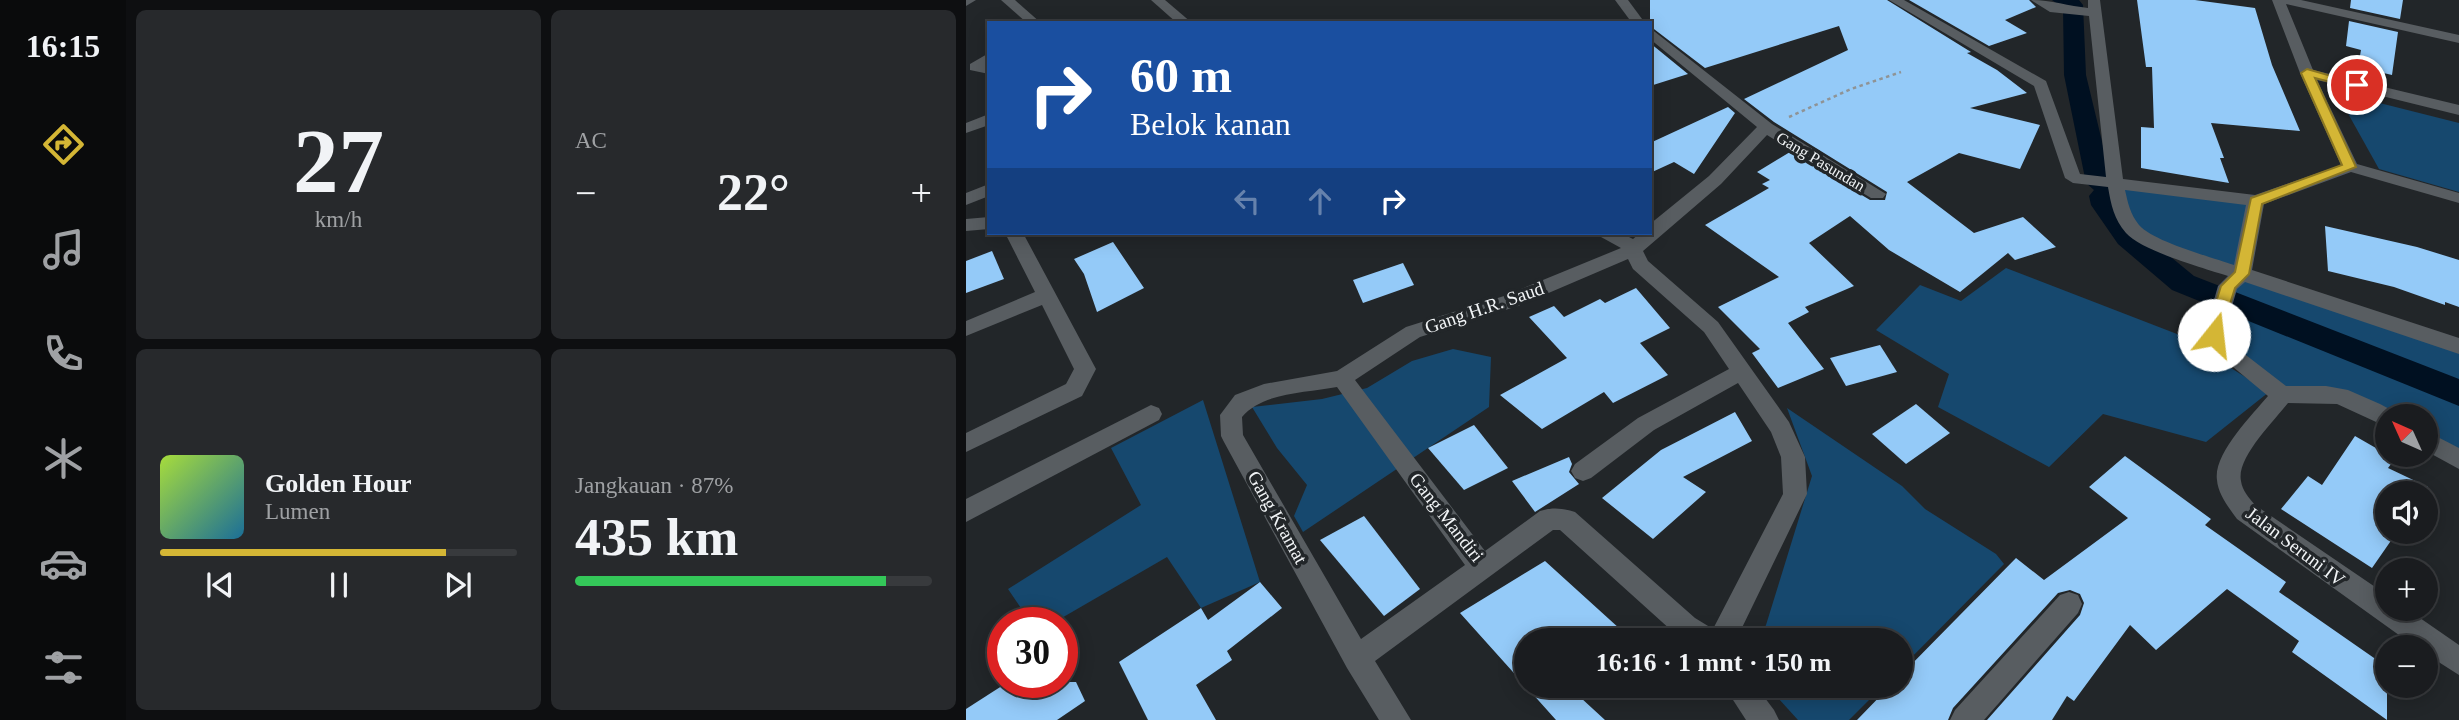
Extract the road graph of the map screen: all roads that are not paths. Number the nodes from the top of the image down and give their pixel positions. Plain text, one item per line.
1 (1007, 0) edge
2 (1157, 0) edge
3 (1621, 0) edge
4 (1895, 0) edge
5 (2038, 0) edge
6 (2278, 0) edge
7 (2284, 0) edge
8 (2091, 9) edge
9 (1033, 21) edge
10 (1183, 21) edge
11 (1637, 21) edge
12 (1652, 34) edge
13 (2459, 39) edge
14 (987, 58) edge
15 (987, 70) edge
16 (2307, 73) junction
17 (2459, 110) edge
18 (987, 120) edge
19 (1766, 127) junction
20 (966, 128) edge
21 (2350, 167) junction
22 (2115, 181) junction
23 (987, 190) edge
24 (1877, 194) dead end
25 (2459, 198) edge
26 (966, 200) edge
27 (2256, 201) junction
28 (1652, 233) edge
29 (1015, 235) edge
30 (1616, 235) edge
31 (1642, 241) edge
32 (2242, 274) junction
33 (1047, 295) junction
34 (966, 329) edge
35 (2459, 346) edge
36 (1742, 371) junction
37 (1342, 378) junction
38 (2283, 396) junction
39 (2375, 411) edge
40 (1151, 414) dead end
41 (966, 443) edge
42 (2438, 447) edge
43 (2459, 459) edge
44 (1583, 471) dead end
45 (966, 511) edge
46 (1482, 568) junction
47 (2070, 604) dead end
48 (1687, 628) edge
49 (1728, 628) edge
50 (1357, 658) junction
51 (2459, 661) edge
52 (1747, 698) edge
53 (1396, 720) edge
54 (1764, 720) edge
55 (1965, 720) edge

1 - 9 street
2 - 10 street
3 - 11 street
4 - 22 street
5 - 8 street
6 - 16 street
7 - 13 street
8 - 22 street
12 - 19 street, Gang Pasundan
14 - 15 street
16 - 17 street
16 - 21 street
18 - 20 street
19 - 24 street, Gang Pasundan
19 - 28 street, Gang H.R. Saud
21 - 25 street
21 - 27 street
22 - 27 street
22 - 32 street
23 - 26 street
27 - 32 street
29 - 33 street
30 - 31 street
31 - 36 street
31 - 37 street, Gang H.R. Saud
32 - 35 street
32 - 38 street
33 - 34 street
33 - 41 street
36 - 44 street
36 - 49 street
37 - 46 street, Gang Mandiri
37 - 50 street, Gang Kramat
38 - 39 street
38 - 51 street, Jalan Seruni IV
40 - 45 street
42 - 43 street
46 - 48 street, Gang Mandiri
46 - 50 street
47 - 55 street
50 - 53 street, Gang Kramat
52 - 54 street

